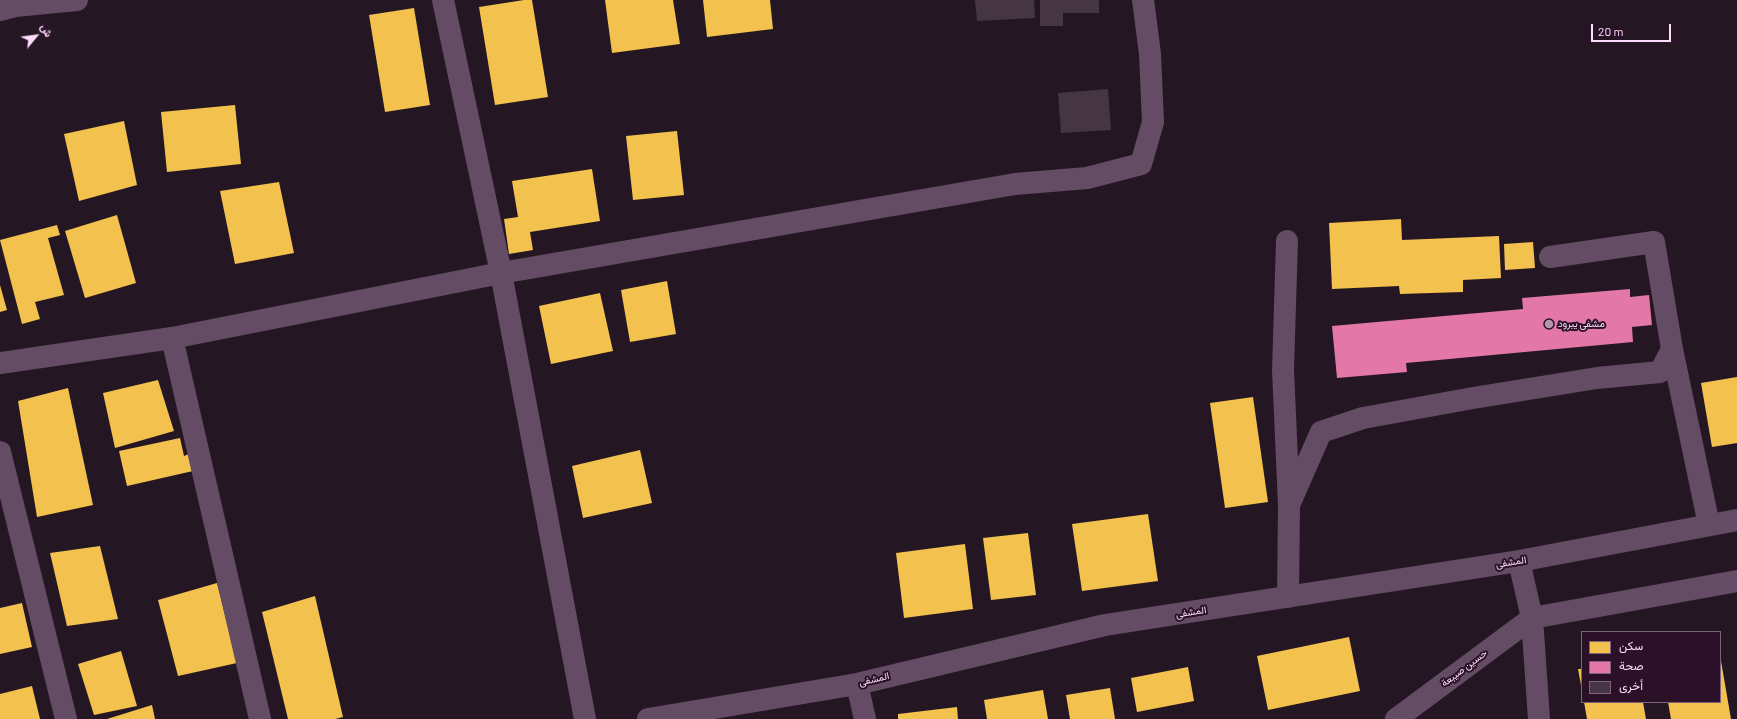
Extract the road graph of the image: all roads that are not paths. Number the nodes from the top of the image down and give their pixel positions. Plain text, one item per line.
1 (77, 0) edge
2 (443, 0) edge
3 (1143, 0) edge
4 (0, 10) edge
5 (1287, 241) dead end
6 (1550, 257) dead end
7 (501, 273) junction
8 (172, 338) junction
9 (1672, 349) junction
10 (0, 364) edge
11 (0, 452) edge
12 (1289, 505) junction
13 (1737, 520) edge
14 (1709, 525) junction
15 (1518, 561) junction
16 (1737, 581) edge
17 (1288, 597) junction
18 (1532, 618) junction
19 (857, 684) junction
20 (66, 719) edge
21 (260, 719) edge
22 (585, 719) edge
23 (648, 719) edge
24 (865, 719) edge
25 (1396, 719) edge
26 (1539, 719) edge

1 - 4 street
2 - 7 street
3 - 7 street
5 - 12 street
6 - 9 street
7 - 8 street
7 - 22 street
8 - 10 street
8 - 21 street
9 - 12 street
9 - 14 street
11 - 20 street
12 - 17 street
13 - 14 street, المشفى
14 - 15 street, المشفى
15 - 17 street, المشفى
15 - 18 street
16 - 18 street
17 - 19 street, المشفى
18 - 25 street, حسين صيبعة
18 - 26 street
19 - 23 street, المشفى
19 - 24 street

